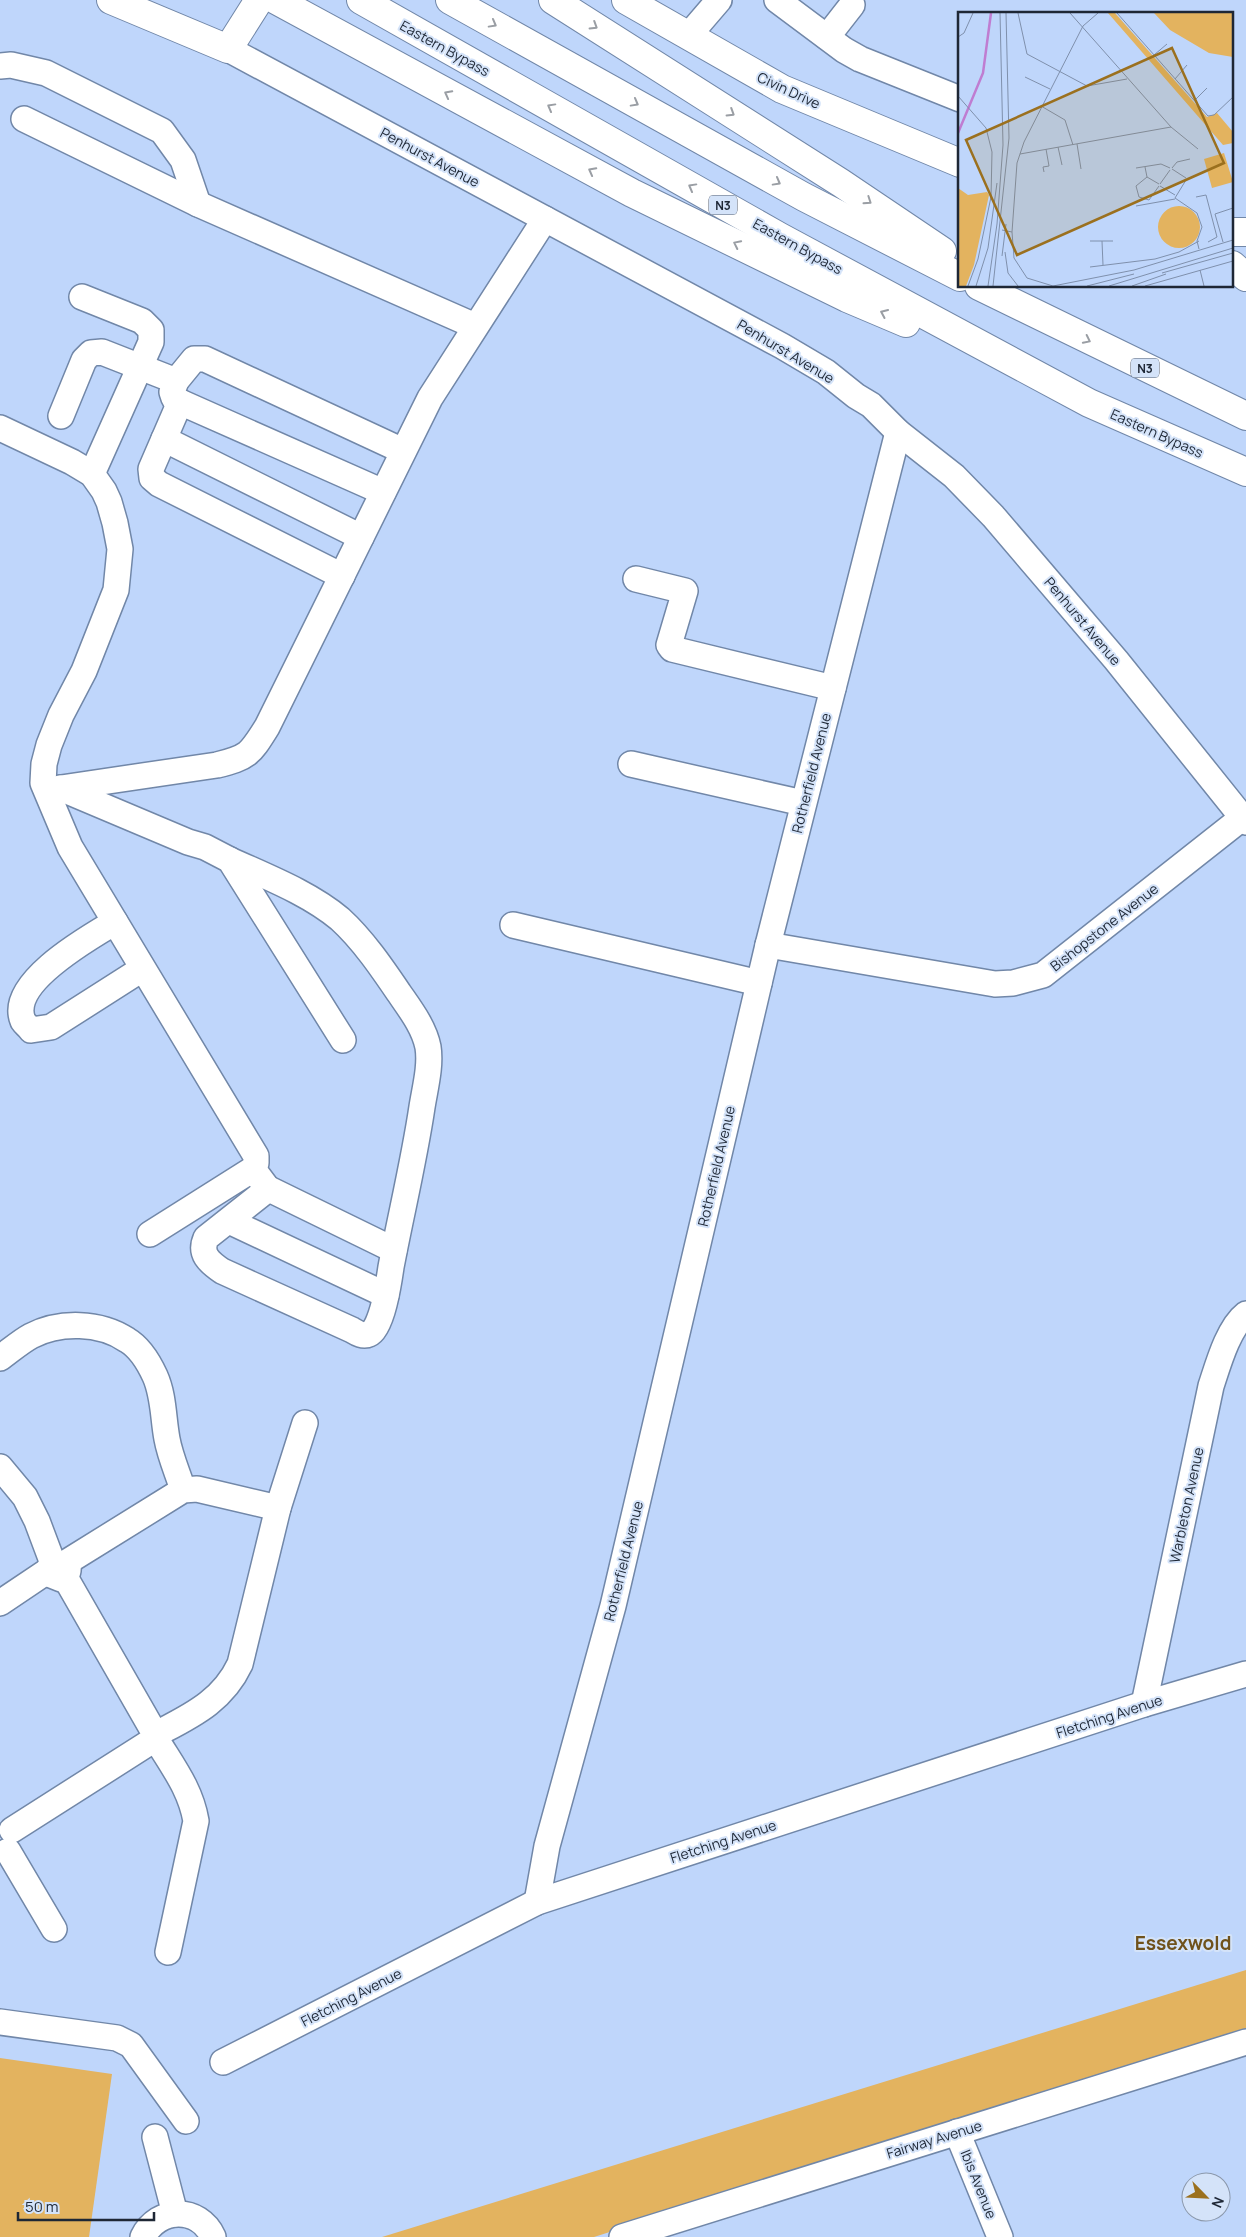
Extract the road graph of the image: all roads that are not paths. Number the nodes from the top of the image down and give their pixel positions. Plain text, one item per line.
1 (110, 0) edge
2 (259, 0) edge
3 (276, 0) edge
4 (361, 0) edge
5 (450, 0) edge
6 (554, 0) edge
7 (626, 0) edge
8 (719, 0) edge
9 (790, 4) edge
10 (852, 5) dead end
11 (689, 35) junction
12 (827, 37) junction
13 (228, 49) junction
14 (0, 66) edge
15 (958, 98) edge
16 (24, 118) dead end
17 (958, 163) edge
18 (198, 204) junction
19 (545, 219) junction
20 (958, 262) edge
21 (1234, 267) edge
22 (958, 276) edge
23 (1246, 277) edge
24 (982, 288) edge
25 (997, 288) edge
26 (82, 297) dead end
27 (1043, 319) junction
28 (475, 326) junction
29 (140, 366) junction
30 (178, 392) junction
31 (1089, 403) junction
32 (61, 416) dead end
33 (1246, 416) edge
34 (0, 428) edge
35 (898, 432) junction
36 (164, 439) junction
37 (403, 451) junction
38 (1246, 472) edge
39 (92, 474) junction
40 (383, 492) junction
41 (361, 536) junction
42 (342, 576) junction
43 (636, 579) dead end
44 (833, 688) junction
45 (631, 764) dead end
46 (52, 786) junction
47 (803, 803) junction
48 (1244, 820) edge
49 (230, 860) junction
50 (115, 922) junction
51 (513, 924) dead end
52 (768, 945) junction
53 (142, 969) junction
54 (759, 983) junction
55 (343, 1040) dead end
56 (259, 1178) junction
57 (229, 1221) junction
58 (150, 1234) dead end
59 (394, 1250) junction
60 (386, 1295) junction
61 (1246, 1314) edge
62 (0, 1358) edge
63 (305, 1423) dead end
64 (0, 1467) edge
65 (183, 1490) junction
66 (278, 1508) junction
67 (58, 1568) junction
68 (0, 1603) edge
69 (1246, 1674) edge
70 (1144, 1704) junction
71 (156, 1737) junction
72 (5, 1840) edge
73 (536, 1902) junction
74 (54, 1929) dead end
75 (168, 1952) dead end
76 (0, 2022) edge
77 (1246, 2042) edge
78 (223, 2062) dead end
79 (186, 2121) dead end
80 (957, 2132) junction
81 (156, 2137) dead end
82 (175, 2214) junction
83 (684, 2227) edge
84 (143, 2237) edge
85 (213, 2237) edge
86 (622, 2237) edge
87 (1000, 2237) edge

1 - 13 main road
2 - 13 main road
31 -> 3 main road
31 -> 4 main road, Eastern Bypass / N3
5 -> 22 main road
6 -> 20 main road
7 - 11 main road, Civin Drive
8 - 11 street
9 - 12 street
10 - 12 street
11 - 17 main road, Civin Drive
12 - 15 street
13 - 19 street, Penhurst Avenue
14 - 18 street
16 - 18 street
18 - 28 street
19 - 28 street
19 - 35 street, Penhurst Avenue
21 - 23 main road
24 - 27 main road, N3
25 - 27 main road
26 - 29 street
27 -> 33 main road, N3
28 - 37 street
29 - 30 street
29 - 32 street
29 - 39 street
30 - 36 street
30 - 37 street
30 - 40 street
31 - 38 main road, Eastern Bypass / N3
34 - 39 street
35 - 44 street, Rotherfield Avenue
35 - 48 street, Penhurst Avenue
36 - 41 street
36 - 42 street
37 - 40 street
39 - 46 street
40 - 41 street
41 - 42 street
42 - 46 street
43 - 44 street
44 - 47 street, Rotherfield Avenue
45 - 47 street
46 - 49 street
46 - 50 street
47 - 52 street, Rotherfield Avenue
48 - 52 street, Bishopstone Avenue
49 - 55 street
49 - 59 street
50 - 53 street
50 - 53 street
51 - 54 street
52 - 54 street, Rotherfield Avenue
53 - 56 street
54 - 73 street, Rotherfield Avenue
56 - 57 street
56 - 58 street
56 - 59 street
57 - 60 street
57 - 60 street
59 - 60 street
61 - 70 street, Warbleton Avenue
62 - 65 street
63 - 66 street
64 - 67 street
65 - 66 street
65 - 67 street
66 - 71 street
67 - 68 street
67 - 71 street
69 - 70 street, Fletching Avenue
70 - 73 street, Fletching Avenue
71 - 72 street
71 - 75 street
72 - 74 street
73 - 78 street, Fletching Avenue
76 - 79 street
77 - 80 street, Fairway Avenue
80 - 83 street, Fairway Avenue
80 - 87 street, Ibis Avenue
81 - 82 street
82 - 84 street
82 - 85 street
83 - 86 street, Fairway Avenue

